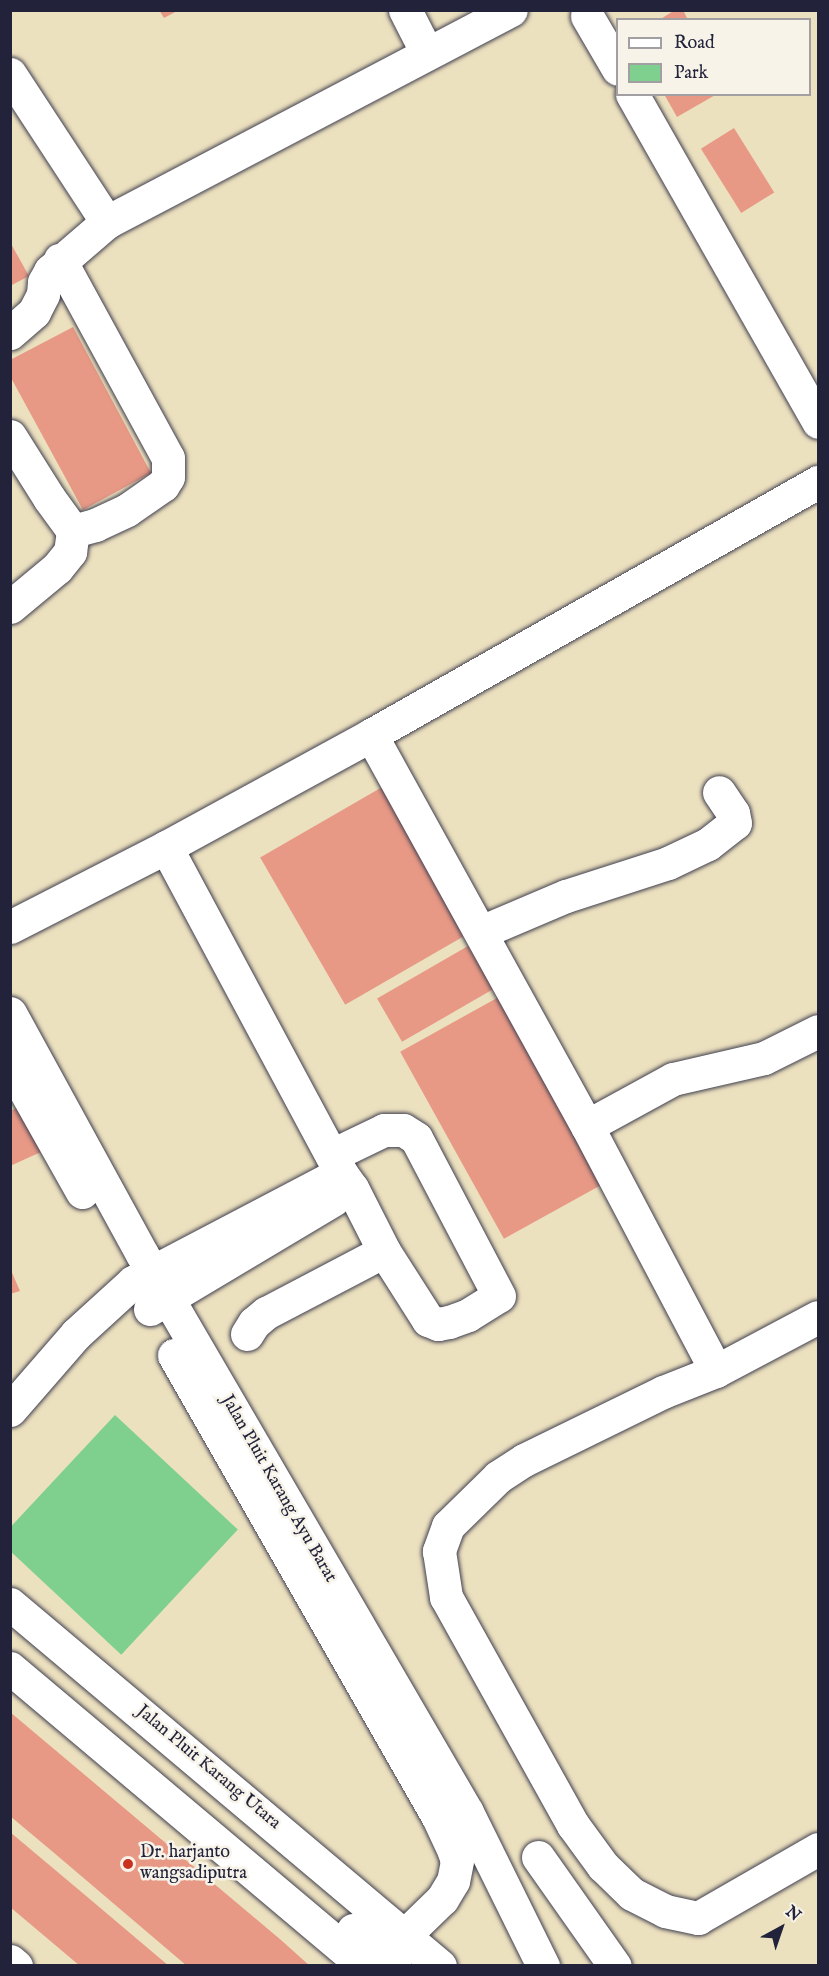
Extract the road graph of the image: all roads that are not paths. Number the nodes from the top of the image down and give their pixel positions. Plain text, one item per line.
1 (405, 10) edge
2 (511, 10) edge
3 (589, 12) edge
4 (427, 53) junction
5 (616, 65) edge
6 (10, 74) edge
7 (633, 96) edge
8 (107, 222) junction
9 (60, 260) junction
10 (10, 333) edge
11 (819, 422) edge
12 (10, 436) edge
13 (819, 482) edge
14 (73, 531) junction
15 (10, 607) edge
16 (371, 735) junction
17 (719, 792) dead end
18 (166, 847) junction
19 (10, 927) edge
20 (481, 932) junction
21 (10, 1013) edge
22 (819, 1031) edge
23 (10, 1064) edge
24 (587, 1126) junction
25 (342, 1172) junction
26 (384, 1251) junction
27 (151, 1290) junction
28 (819, 1317) edge
29 (247, 1334) dead end
30 (716, 1371) junction
31 (10, 1410) edge
32 (10, 1604) edge
33 (76, 1658) junction
34 (10, 1668) edge
35 (138, 1708) junction
36 (71, 1717) junction
37 (819, 1849) edge
38 (538, 1857) dead end
39 (405, 1935) junction
40 (10, 1961) edge
41 (15, 1965) edge
42 (364, 1965) edge
43 (395, 1965) edge
44 (440, 1965) edge
45 (543, 1965) edge
46 (615, 1965) edge

1 - 4 street
2 - 4 street
3 - 5 street
4 - 8 street
6 - 8 street
7 - 11 street
8 - 9 street
9 - 10 street
9 - 14 street
12 - 14 street
13 - 16 street
14 - 15 street
16 - 18 street
16 - 20 street
17 - 20 street
18 - 19 street
18 - 25 street
20 - 24 street
21 - 27 street, Jalan Pluit Karang Ayu Barat
22 - 24 street
23 - 27 street, Jalan Pluit Karang Ayu Barat
24 - 30 street
25 - 26 street
25 - 26 street
25 - 27 street
26 - 29 street
27 - 31 street
27 - 39 street, Jalan Pluit Karang Ayu Barat
27 - 45 street, Jalan Pluit Karang Ayu Barat
28 - 30 street
30 - 37 street
32 - 33 street, Jalan Pluit Karang Utara
33 - 35 street, Jalan Pluit Karang Utara
33 - 36 street
34 - 36 street
35 - 39 street, Jalan Pluit Karang Utara
35 - 43 street
36 - 42 street
38 - 46 street
39 - 44 street, Jalan Pluit Karang Utara
40 - 41 street

